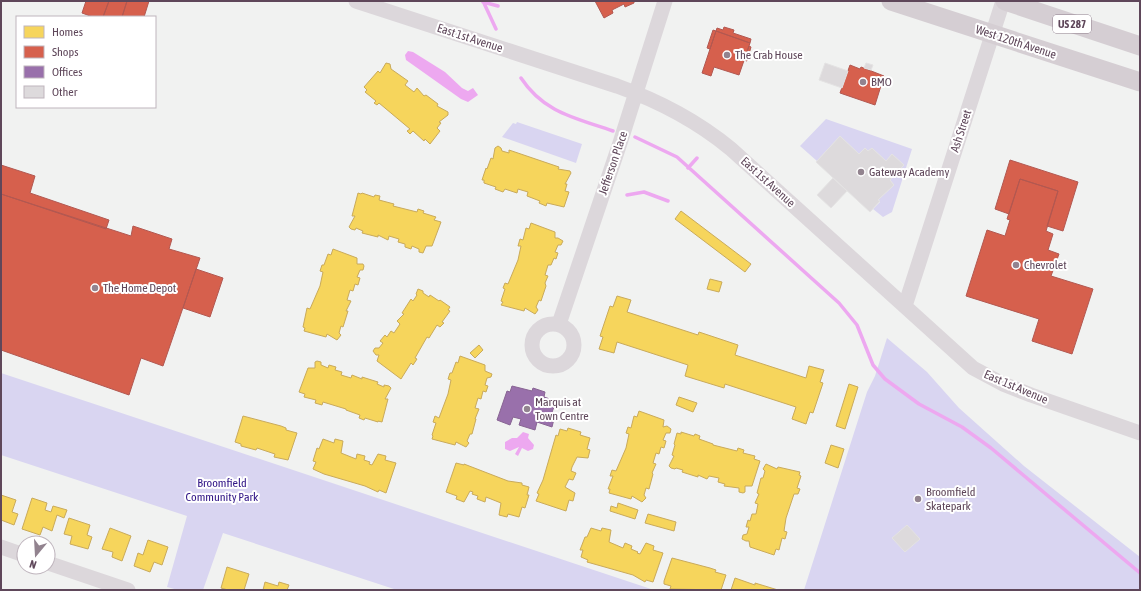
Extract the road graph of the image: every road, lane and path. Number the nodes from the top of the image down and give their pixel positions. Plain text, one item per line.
1 (356, 1) edge
2 (665, 1) edge
3 (891, 1) edge
4 (1004, 1) edge
5 (992, 34) junction
6 (1140, 46) edge
7 (1140, 82) edge
8 (635, 92) junction
9 (905, 306) junction
10 (559, 324) dead end
11 (1140, 433) edge
12 (1, 547) edge
13 (16, 552) edge
14 (56, 566) edge
15 (128, 590) edge

1 - 8 street, East 1st Avenue
2 - 8 street, Jefferson Place
3 - 5 main road, West 120th Avenue
4 - 5 street, Ash Street
4 - 6 main road, US 287
5 - 7 main road, West 120th Avenue
5 - 9 street, Ash Street
8 - 9 street, East 1st Avenue
8 - 10 street, Jefferson Place
9 - 11 street, East 1st Avenue
12 - 13 street
14 - 15 street

